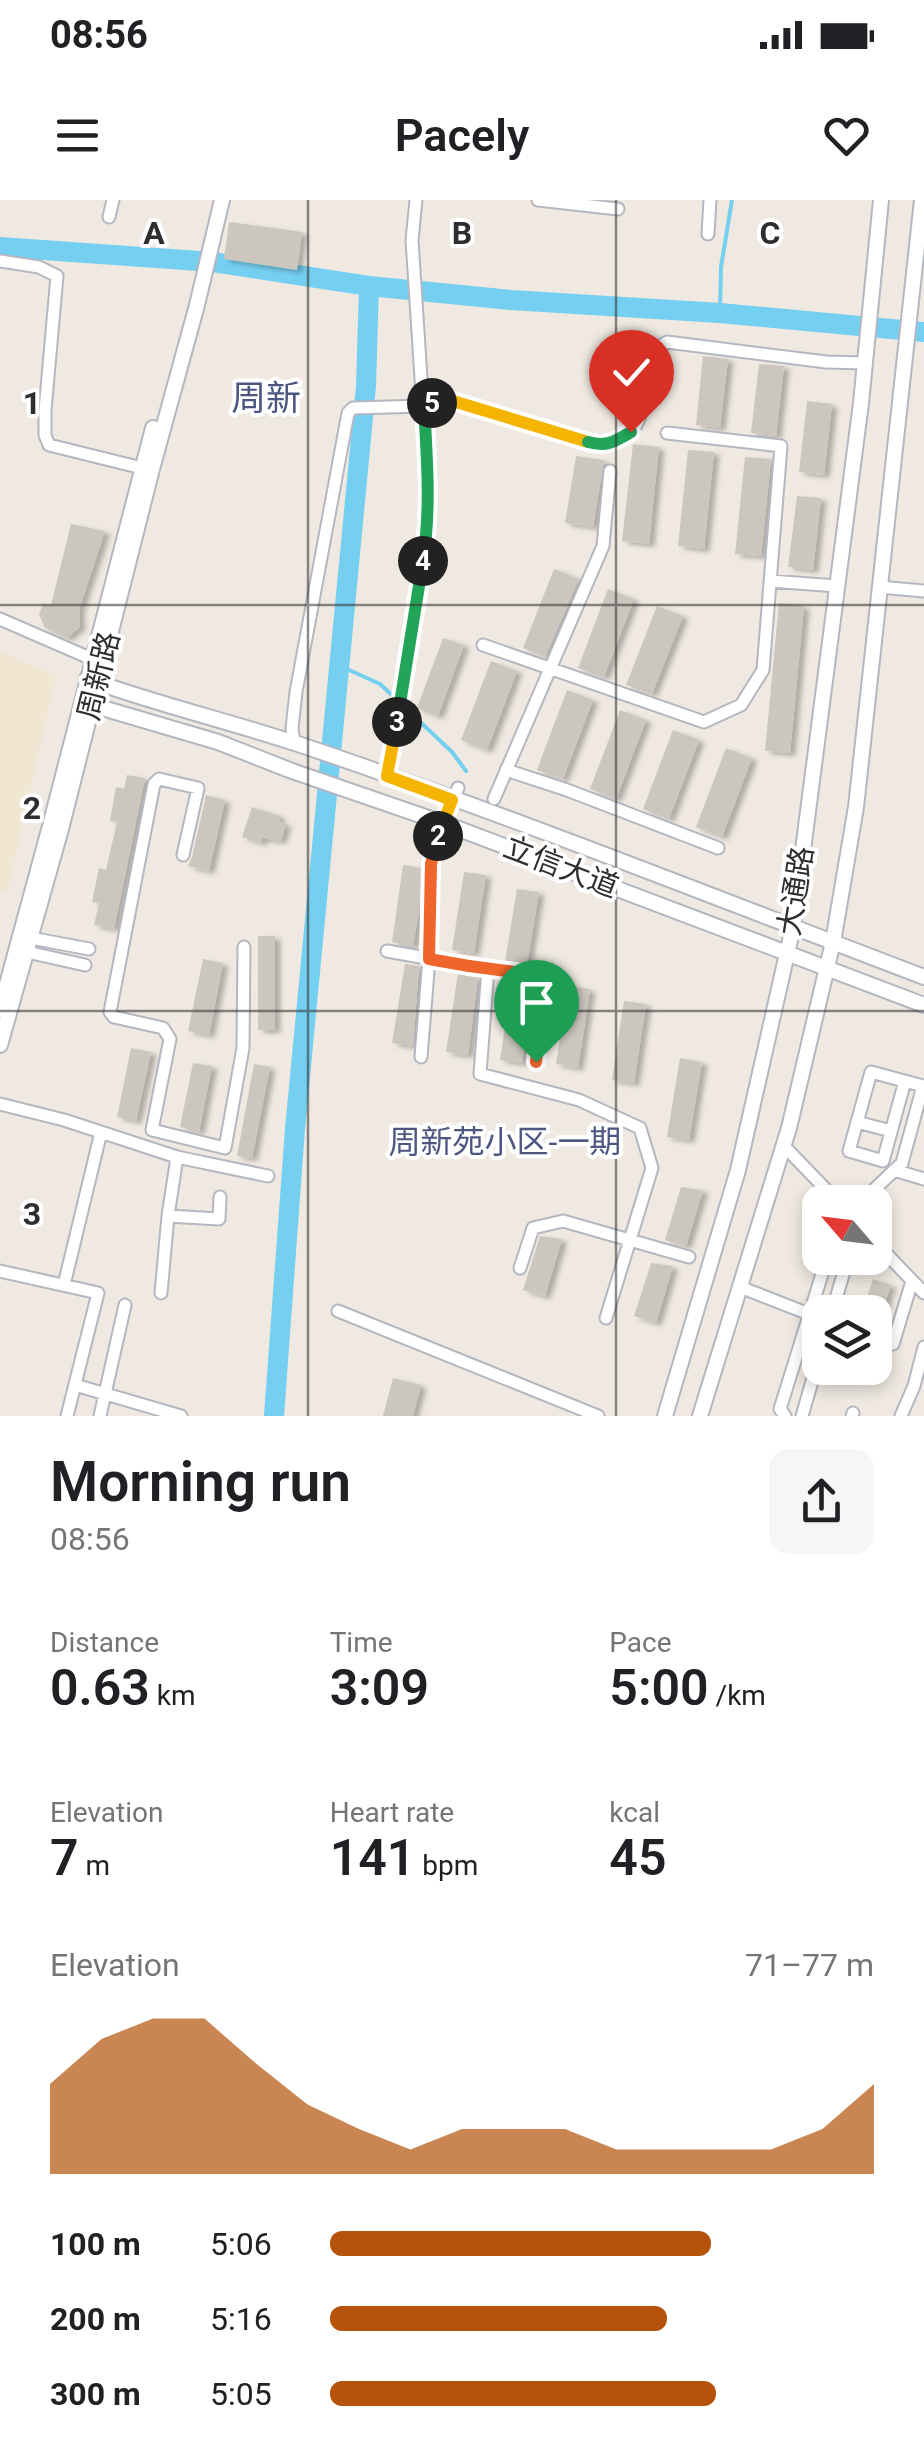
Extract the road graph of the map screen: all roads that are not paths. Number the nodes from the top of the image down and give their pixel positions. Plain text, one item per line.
1 (113, 200) edge
2 (214, 200) edge
3 (222, 200) edge
4 (416, 200) edge
5 (538, 200) edge
6 (710, 200) edge
7 (881, 200) edge
8 (922, 200) edge
9 (618, 210) dead end
10 (109, 217) dead end
11 (213, 221) junction
12 (708, 234) dead end
13 (0, 260) edge
14 (193, 305) junction
15 (865, 359) junction
16 (424, 406) junction
17 (667, 433) dead end
18 (142, 468) junction
19 (610, 471) dead end
20 (770, 581) junction
21 (837, 586) junction
22 (879, 588) junction
23 (924, 591) edge
24 (0, 619) edge
25 (483, 645) dead end
26 (92, 659) junction
27 (550, 669) junction
28 (92, 681) junction
29 (86, 703) junction
30 (294, 743) junction
31 (506, 770) junction
32 (387, 776) junction
33 (455, 794) junction
34 (494, 799) dead end
35 (443, 822) junction
36 (718, 848) dead end
37 (183, 855) dead end
38 (793, 927) junction
39 (833, 942) junction
40 (28, 945) junction
41 (244, 947) dead end
42 (89, 950) dead end
43 (387, 951) dead end
44 (786, 954) junction
45 (429, 959) junction
46 (85, 966) dead end
47 (827, 967) junction
48 (488, 969) junction
49 (924, 977) edge
50 (924, 1005) edge
51 (0, 1010) edge
52 (0, 1046) edge
53 (421, 1057) dead end
54 (536, 1062) dead end
55 (905, 1081) junction
56 (0, 1104) edge
57 (857, 1122) junction
58 (891, 1131) junction
59 (101, 1132) junction
60 (784, 1145) junction
61 (177, 1157) junction
62 (894, 1170) junction
63 (268, 1176) dead end
64 (924, 1179) edge
65 (822, 1185) edge
66 (879, 1185) edge
67 (220, 1196) dead end
68 (168, 1216) junction
69 (630, 1241) junction
70 (689, 1258) dead end
71 (892, 1260) edge
72 (520, 1268) dead end
73 (0, 1271) edge
74 (912, 1281) junction
75 (64, 1285) junction
76 (740, 1288) junction
77 (162, 1293) dead end
78 (924, 1293) edge
79 (124, 1305) dead end
80 (338, 1311) dead end
81 (802, 1311) edge
82 (606, 1318) dead end
83 (802, 1339) edge
84 (893, 1344) dead end
85 (924, 1347) edge
86 (75, 1385) junction
87 (811, 1385) edge
88 (106, 1392) junction
89 (67, 1416) edge
90 (100, 1416) edge
91 (181, 1416) edge
92 (598, 1416) edge
93 (665, 1416) edge
94 (700, 1416) edge
95 (785, 1416) edge
96 (802, 1416) edge
97 (901, 1416) edge

1 - 10 street
2 - 11 street
3 - 11 street
4 - 16 street
5 - 9 street
6 - 12 street
7 - 15 street, 大通路
8 - 22 street, 大通路
11 - 14 street
13 - 18 street
14 - 18 street, 周新路
14 - 28 street, 周新路
15 - 16 street
15 - 21 street, 大通路
16 - 30 street
16 - 32 street
17 - 20 street
18 - 26 street, 周新路
19 - 27 street
20 - 21 street
20 - 27 street
21 - 38 street, 大通路
22 - 23 street
22 - 39 street, 大通路
24 - 26 street
25 - 27 street
26 - 28 street, 周新路
27 - 31 street
28 - 29 street, 周新路
28 - 30 street, 立信大道
29 - 35 street, 立信大道
29 - 40 street, 周新路
29 - 51 street, 周新路
30 - 32 street, 立信大道
31 - 34 street
31 - 36 street
32 - 33 street, 立信大道
33 - 35 street
33 - 38 street, 立信大道
35 - 44 street, 立信大道
35 - 45 street
37 - 41 street
38 - 39 street, 立信大道
38 - 44 street, 大通路
39 - 47 street, 大通路
39 - 49 street, 立信大道
40 - 42 street
40 - 46 street
40 - 52 street, 周新路
43 - 45 street
44 - 47 street, 立信大道
44 - 93 street, 大通路
45 - 48 street
45 - 53 street
47 - 50 street, 立信大道
47 - 60 street, 大通路
48 - 54 street
48 - 69 street
55 - 57 street
55 - 58 street
55 - 62 street
56 - 59 street
57 - 58 street
57 - 58 street
59 - 61 street
59 - 75 street
60 - 65 street
60 - 76 street, 大通路
61 - 63 street
61 - 68 street
62 - 64 street
62 - 66 street
67 - 68 street
68 - 77 street
69 - 70 street
69 - 72 street
69 - 82 street
71 - 74 street
73 - 75 street
74 - 78 street
74 - 84 street
75 - 86 street
76 - 81 street
76 - 94 street, 大通路
79 - 88 street
80 - 92 street
83 - 95 street
85 - 97 street
86 - 88 street
86 - 89 street
87 - 96 street
88 - 90 street
88 - 91 street

